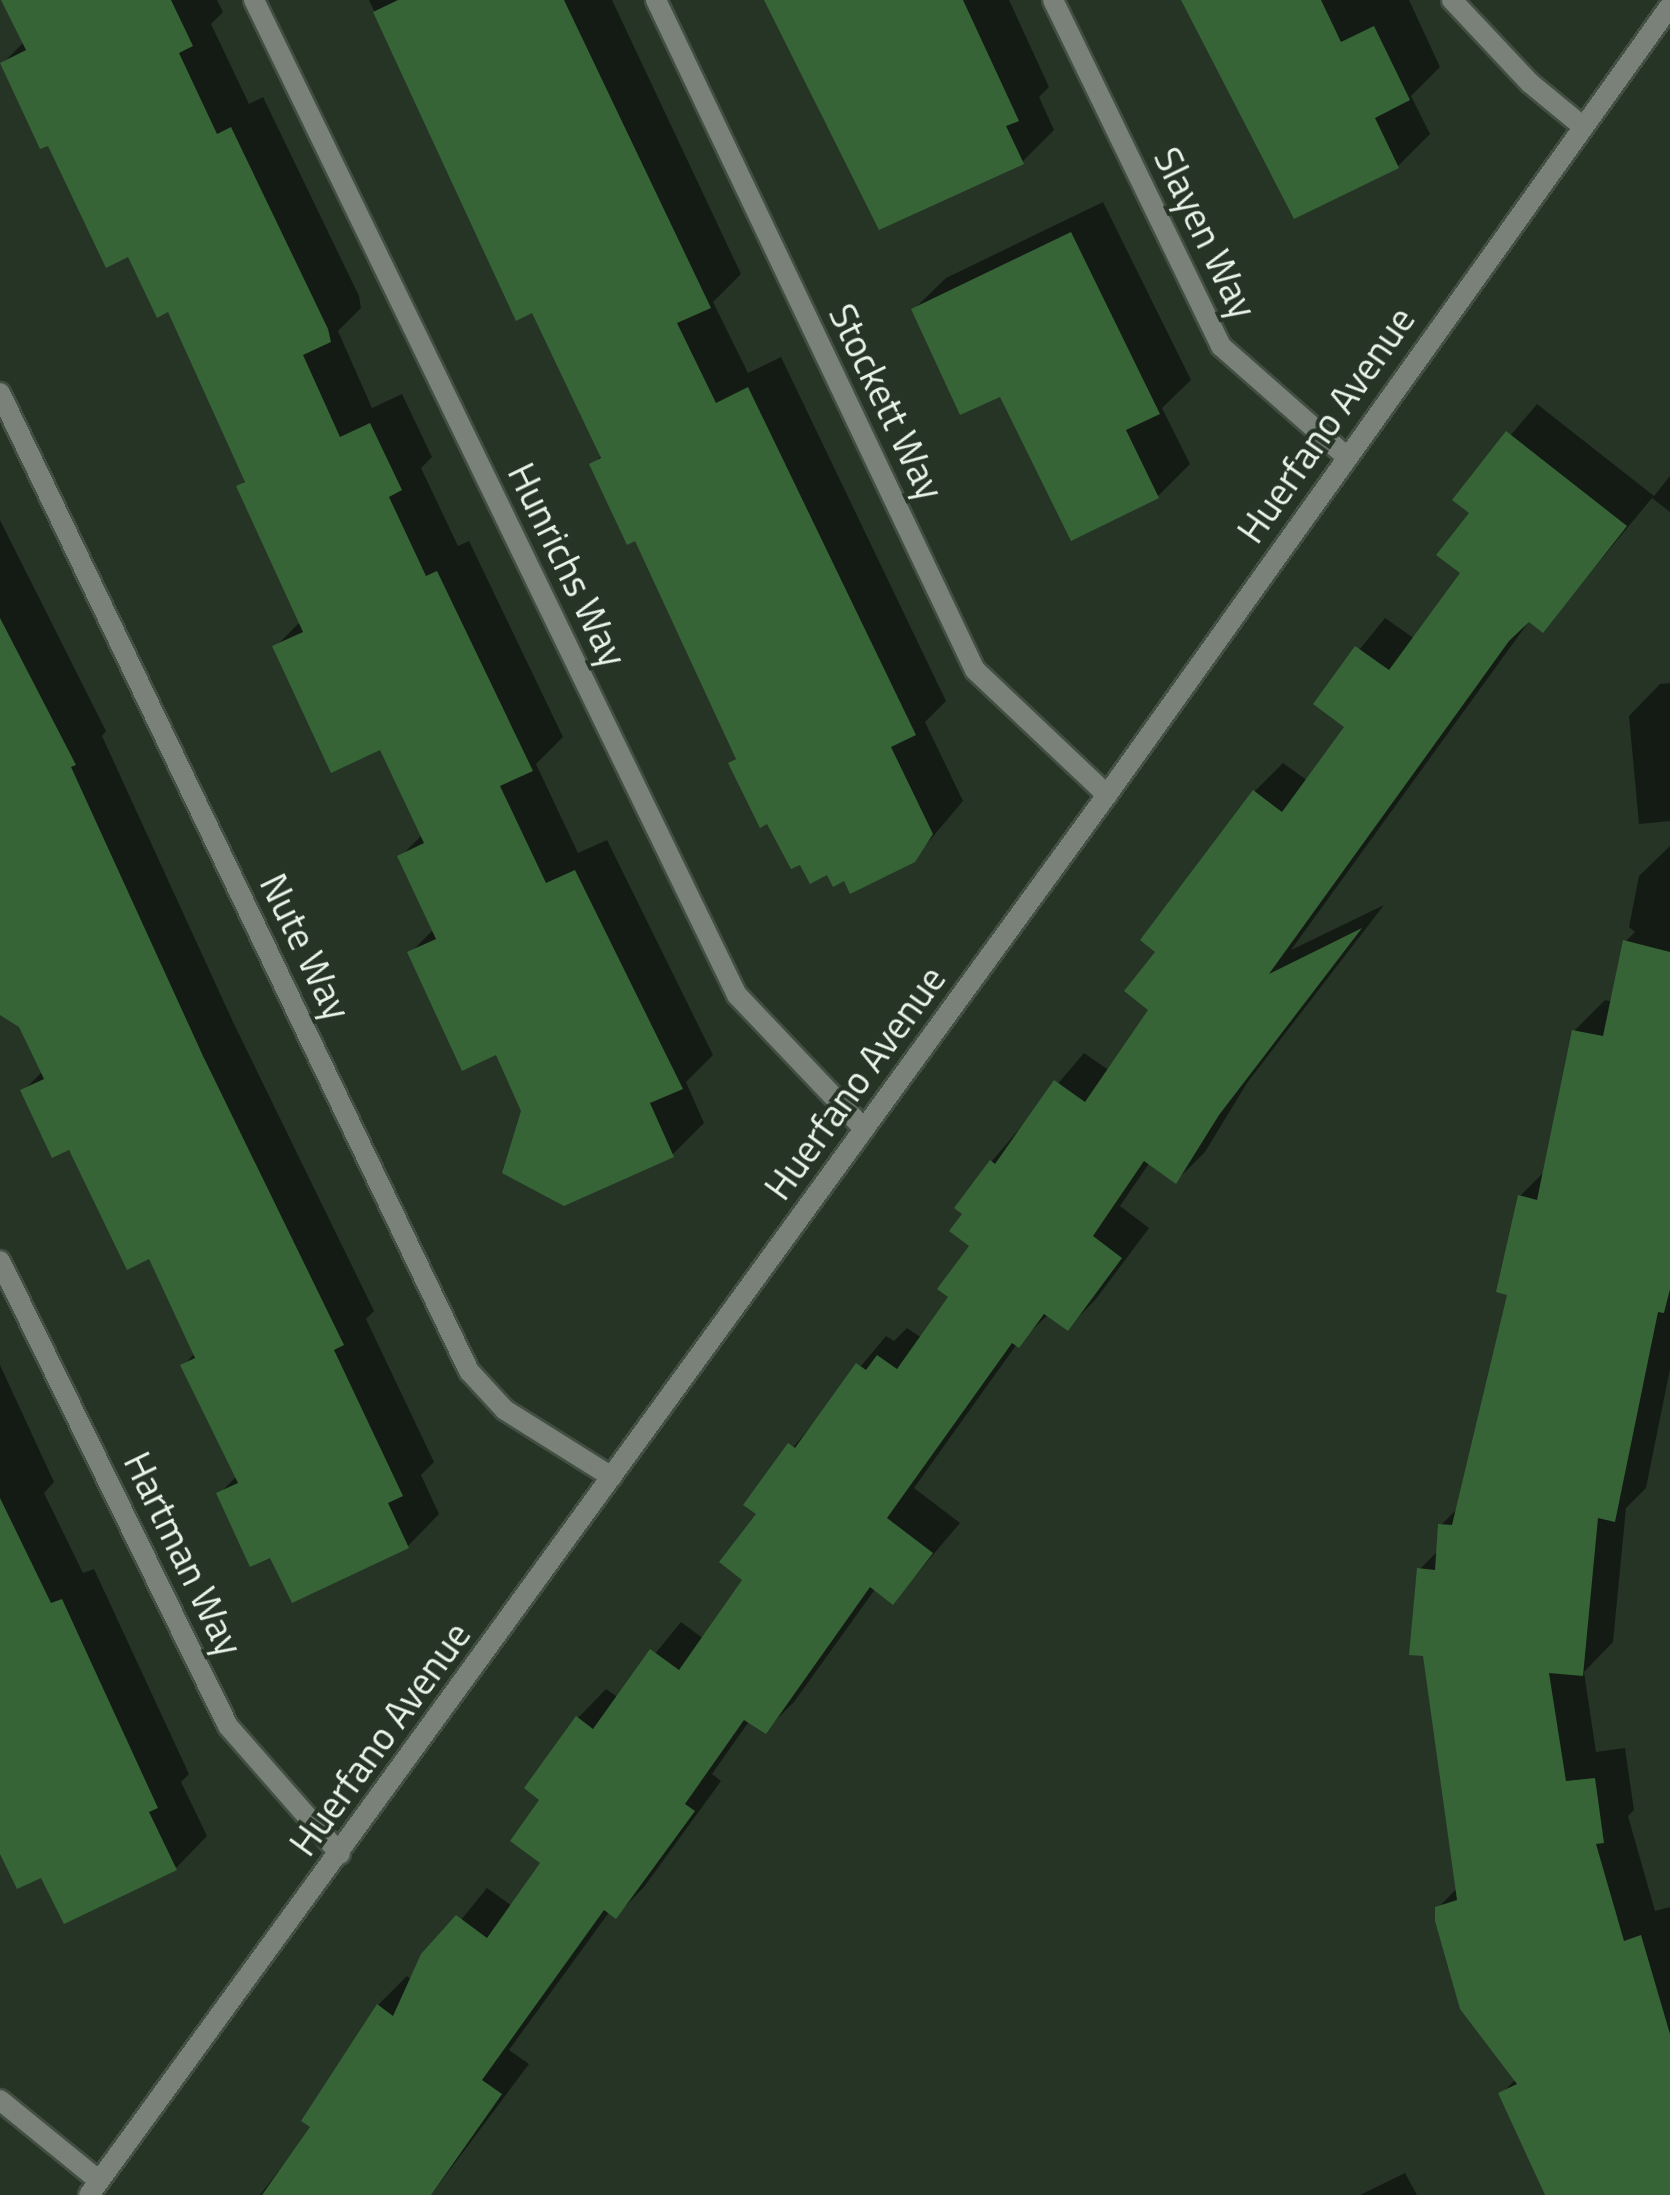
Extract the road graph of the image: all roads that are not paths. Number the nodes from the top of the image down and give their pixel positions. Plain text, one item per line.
1 (254, 0) edge
2 (656, 0) edge
3 (1053, 0) edge
4 (1452, 0) edge
5 (1670, 6) edge
6 (1581, 125) junction
7 (0, 392) edge
8 (1346, 457) junction
9 (1107, 795) junction
10 (864, 1129) junction
11 (0, 1261) edge
12 (612, 1477) junction
13 (340, 1854) junction
14 (0, 2100) edge
15 (94, 2188) edge

1 - 10 street, Hunrichs Way
2 - 9 street, Stockett Way
3 - 8 street, Slayen Way
4 - 6 street
5 - 6 street, Huerfano Avenue
6 - 8 street, Huerfano Avenue
7 - 12 street, Nute Way
8 - 9 street, Huerfano Avenue
9 - 10 street, Huerfano Avenue
10 - 12 street, Huerfano Avenue
11 - 13 street, Hartman Way
12 - 13 street, Huerfano Avenue
13 - 15 street, Huerfano Avenue
14 - 15 street

